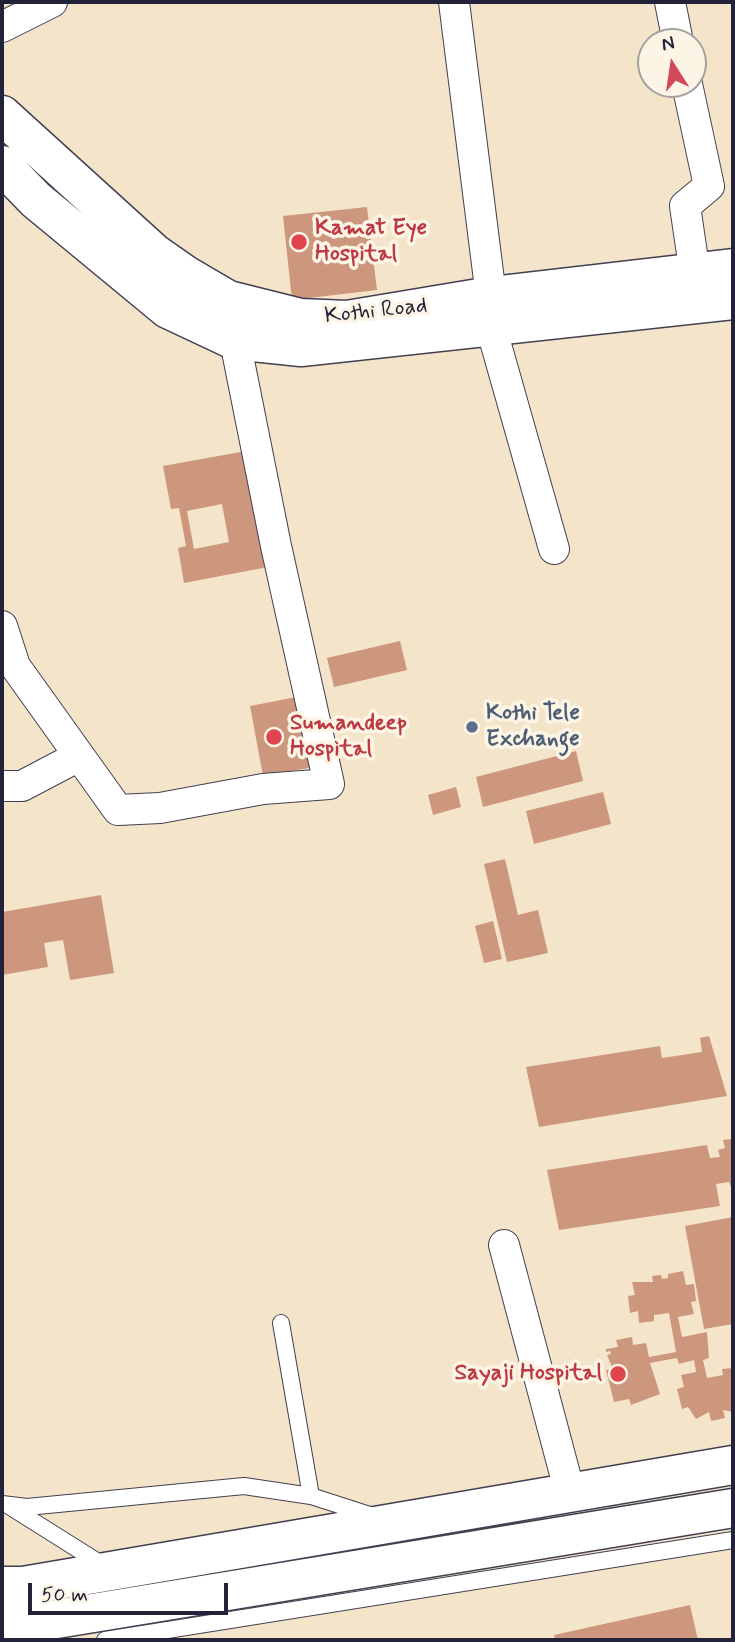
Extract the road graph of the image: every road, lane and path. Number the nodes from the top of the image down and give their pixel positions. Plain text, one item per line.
1 (52, 2) edge
2 (454, 2) edge
3 (670, 2) edge
4 (2, 27) edge
5 (675, 28) edge
6 (690, 98) edge
7 (2, 114) edge
8 (2, 165) edge
9 (733, 268) edge
10 (695, 274) junction
11 (228, 300) junction
12 (733, 300) edge
13 (491, 312) junction
14 (234, 340) junction
15 (554, 549) dead end
16 (2, 626) edge
17 (79, 756) junction
18 (2, 786) edge
19 (504, 1245) dead end
20 (281, 1323) dead end
21 (733, 1465) edge
22 (570, 1493) junction
23 (311, 1496) junction
24 (5, 1505) edge
25 (733, 1508) edge
26 (395, 1523) junction
27 (733, 1540) edge
28 (113, 1571) junction
29 (2, 1586) edge
30 (2, 1624) edge
31 (105, 1640) edge

1 - 4 street
2 - 13 street
3 - 5 street
6 - 10 street
7 - 11 main road, Kothi Road
8 - 14 main road, Kothi Road
9 - 10 main road, Kothi Road
10 - 13 main road, Kothi Road
11 - 13 main road, Kothi Road
11 - 14 street
12 - 13 main road, Kothi Road
13 - 14 main road, Kothi Road
13 - 15 street
14 - 17 street
16 - 17 street
17 - 18 street
19 - 22 street
20 - 23 lane
21 - 22 main road
22 - 26 main road
23 - 24 lane
23 - 26 lane
24 - 28 lane
25 - 30 main road
26 - 28 main road
27 - 31 lane
28 - 29 main road

